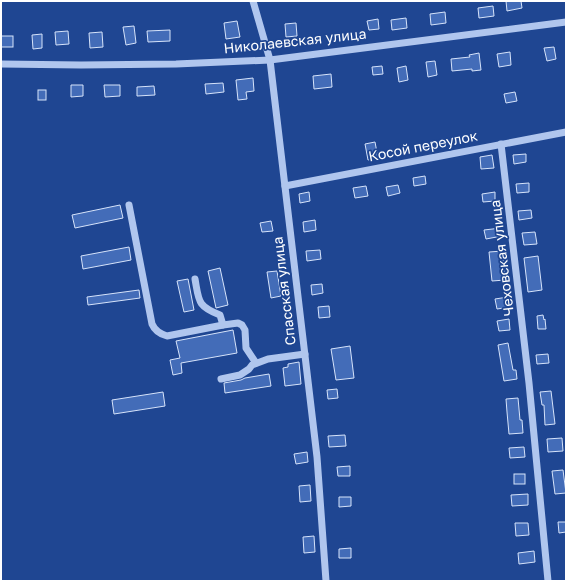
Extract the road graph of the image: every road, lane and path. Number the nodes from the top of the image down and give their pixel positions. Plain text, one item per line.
1 (253, 1) edge
2 (566, 22) edge
3 (270, 60) junction
4 (1, 64) edge
5 (566, 132) edge
6 (501, 144) junction
7 (285, 186) junction
8 (129, 205) dead end
9 (194, 279) dead end
10 (223, 325) junction
11 (305, 354) junction
12 (256, 363) junction
13 (221, 379) dead end
14 (326, 581) edge
15 (548, 581) edge

1 - 3 street, Спасская улица
2 - 3 street, Николаевская улица
3 - 4 street, Николаевская улица
3 - 7 street, Спасская улица
5 - 6 street, Косой переулок
6 - 7 street, Косой переулок
6 - 15 street, Чеховская улица
7 - 11 street, Спасская улица
8 - 10 street
9 - 10 street
10 - 12 street
11 - 12 street
11 - 14 street, Спасская улица
12 - 13 street

